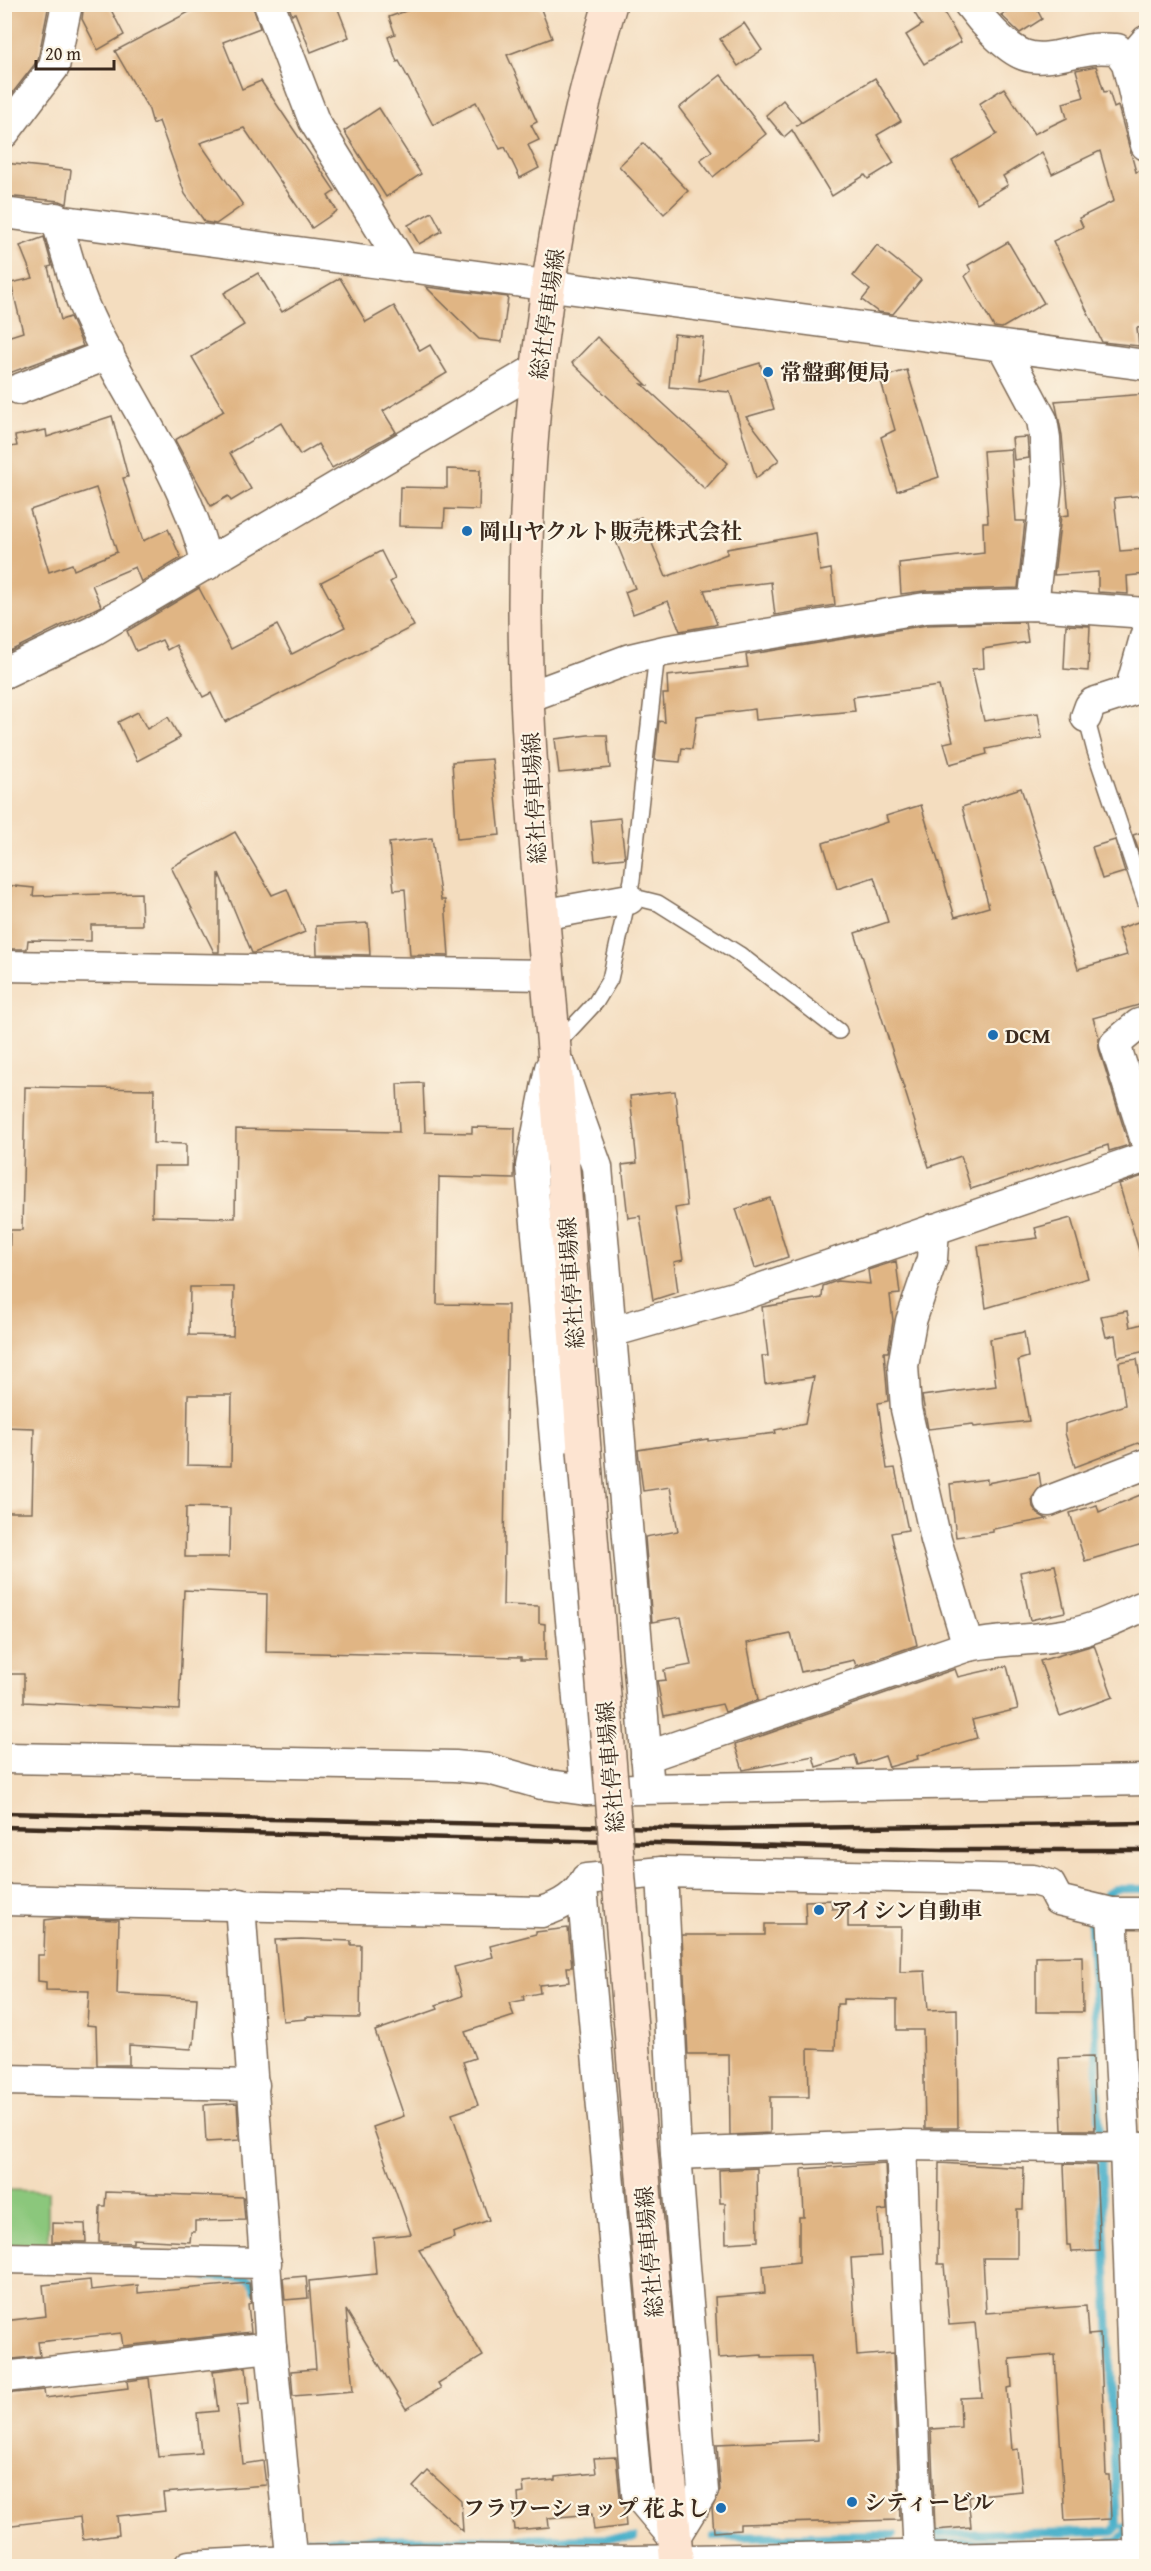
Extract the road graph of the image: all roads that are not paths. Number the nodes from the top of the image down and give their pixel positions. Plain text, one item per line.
1 (67, 4) edge
2 (269, 4) edge
3 (610, 4) edge
4 (969, 4) edge
5 (1146, 41) edge
6 (1127, 63) junction
7 (4, 133) edge
8 (1146, 145) edge
9 (4, 213) edge
10 (56, 218) junction
11 (404, 267) junction
12 (549, 287) junction
13 (1003, 347) junction
14 (109, 354) junction
15 (1146, 365) edge
16 (538, 368) junction
17 (19, 389) dead end
18 (207, 565) junction
19 (1033, 605) junction
20 (1146, 613) edge
21 (1146, 634) edge
22 (657, 653) junction
23 (4, 673) edge
24 (528, 697) junction
25 (1086, 717) joint
26 (629, 899) junction
27 (1146, 903) edge
28 (542, 915) junction
29 (4, 966) edge
30 (548, 975) junction
31 (1146, 1022) edge
32 (839, 1031) dead end
33 (554, 1047) junction
34 (1146, 1141) edge
35 (1146, 1156) edge
36 (934, 1229) junction
37 (611, 1332) junction
38 (1146, 1464) edge
39 (1049, 1501) dead end
40 (1146, 1605) edge
41 (968, 1647) junction
42 (646, 1757) junction
43 (4, 1758) edge
44 (1146, 1780) edge
45 (649, 1788) junction
46 (586, 1790) junction
47 (662, 1872) junction
48 (582, 1887) junction
49 (4, 1900) edge
50 (240, 1904) junction
51 (1112, 1913) junction
52 (1146, 1913) edge
53 (4, 2080) edge
54 (254, 2085) junction
55 (901, 2145) junction
56 (1121, 2148) edge
57 (676, 2154) junction
58 (4, 2258) edge
59 (267, 2263) junction
60 (271, 2347) junction
61 (4, 2377) edge
62 (676, 2555) edge
63 (1142, 2559) edge
64 (919, 2561) edge
65 (421, 2563) edge
66 (292, 2564) edge
67 (189, 2566) edge

1 - 7 street
2 - 11 street
3 - 12 main road, 総社停車場線
4 - 6 street
5 - 6 street
6 - 8 street
9 - 10 street
10 - 11 street
10 - 14 street
11 - 12 street
12 - 13 street
12 - 16 main road, 総社停車場線
13 - 15 street
13 - 19 street
14 - 17 street
14 - 18 street
16 - 18 street
16 - 24 main road, 総社停車場線
18 - 23 street
19 - 20 street
19 - 22 street
21 - 25 street
22 - 24 street
22 - 26 lane
24 - 28 main road, 総社停車場線
25 - 27 lane
26 - 28 street
26 - 32 lane
26 - 33 lane
28 - 30 main road, 総社停車場線
29 - 30 street
30 - 33 main road, 総社停車場線
31 - 34 street
33 - 37 street
33 - 46 street
33 - 62 main road, 総社停車場線, bridge
35 - 36 street
36 - 37 street
36 - 41 street
37 - 42 street
38 - 39 street
40 - 41 street
41 - 42 street
42 - 45 street
43 - 46 street
44 - 45 street
45 - 46 street
47 - 48 street
47 - 51 street
47 - 57 street
48 - 50 street
48 - 62 street
49 - 50 street
50 - 54 street
51 - 52 street
51 - 56 street
53 - 54 street
54 - 59 street
55 - 56 street
55 - 57 street
55 - 64 street
56 - 63 street
57 - 62 street
58 - 59 street
59 - 60 street
60 - 61 street
60 - 66 street
62 - 64 street
62 - 65 street
63 - 64 street
65 - 66 street
66 - 67 street

